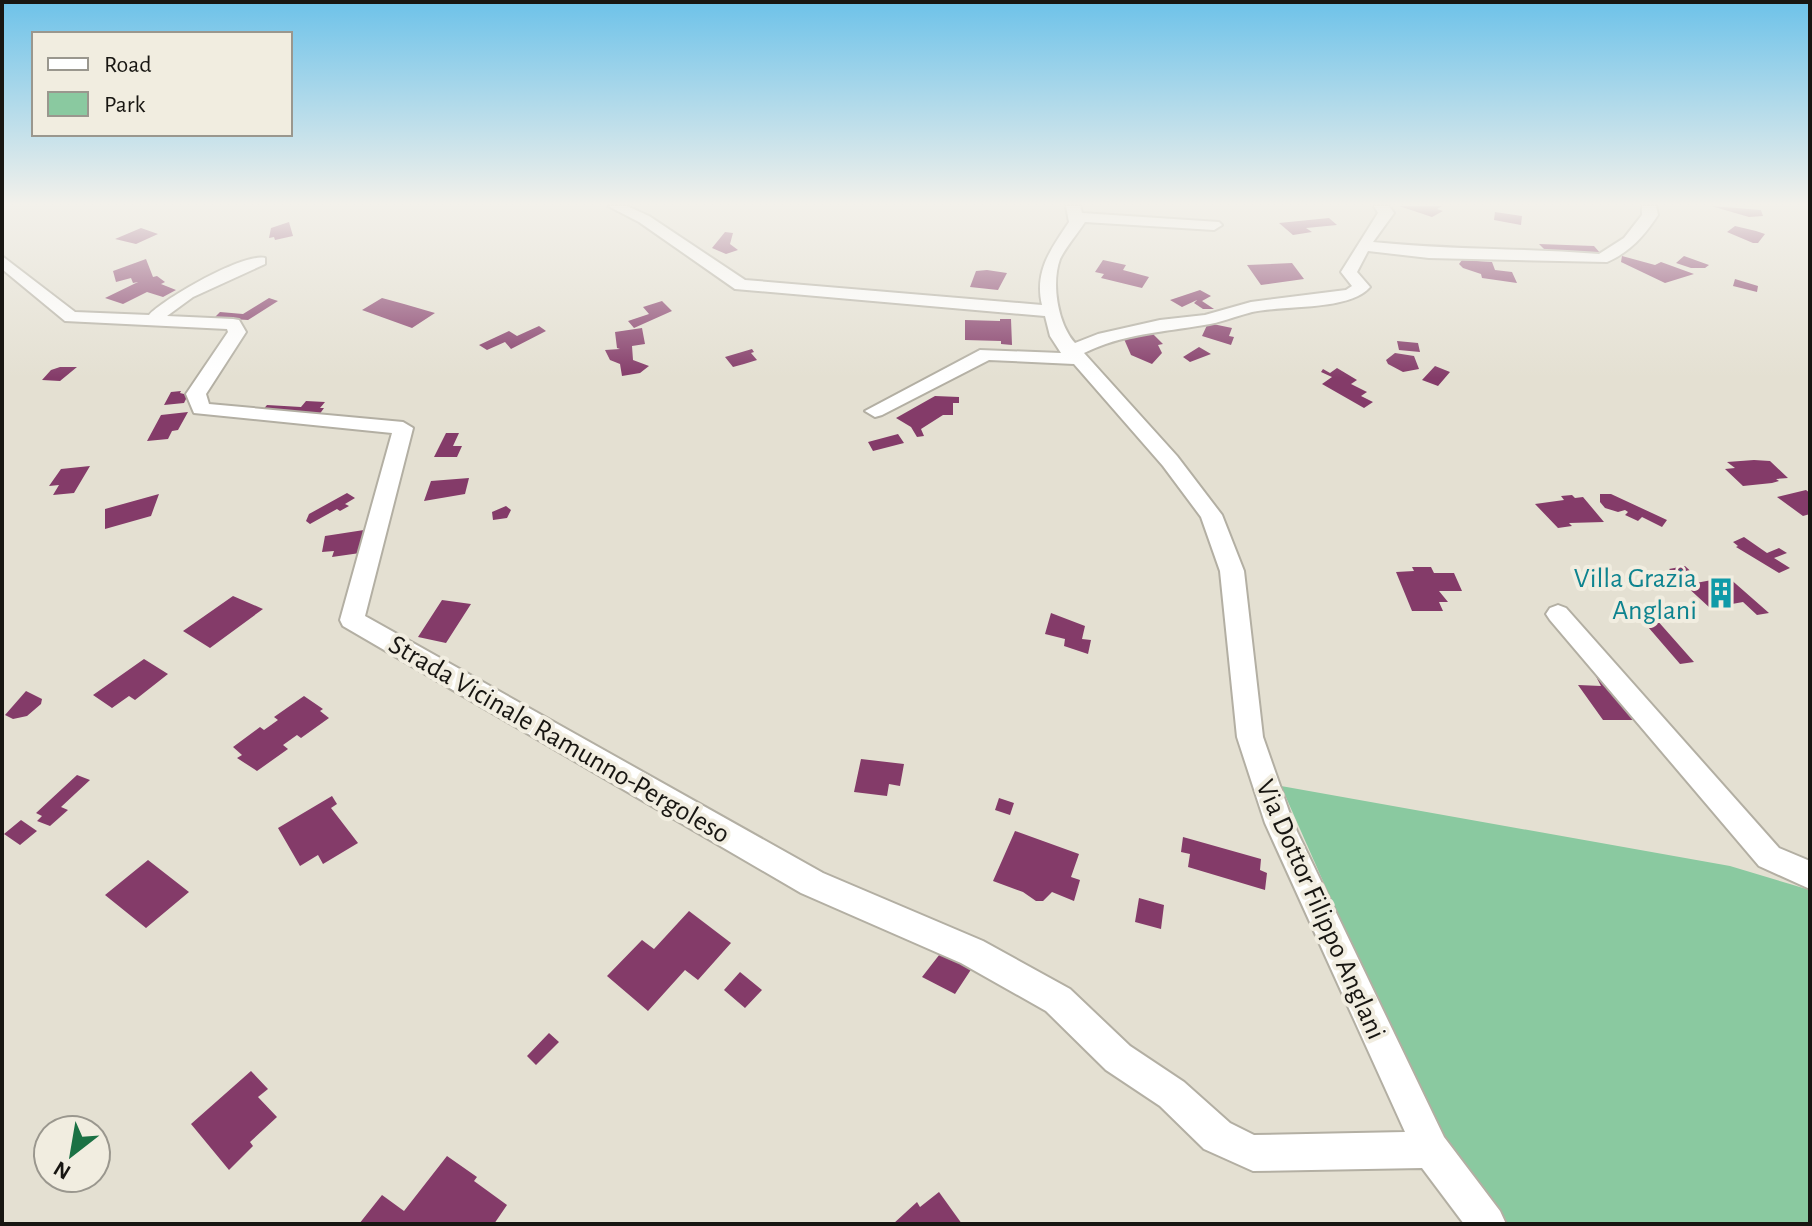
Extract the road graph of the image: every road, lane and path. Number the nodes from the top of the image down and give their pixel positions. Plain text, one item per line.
1 (5, 263) edge
2 (254, 263) edge
3 (709, 263) edge
4 (1051, 263) edge
5 (1354, 263) edge
6 (1053, 311) junction
7 (153, 321) junction
8 (1073, 356) junction
9 (875, 411) dead end
10 (1558, 614) dead end
11 (1810, 875) edge
12 (1431, 1150) junction
13 (1487, 1224) edge

1 - 7 street, Strada Vicinale Ramunno-Pergoleso
2 - 7 street
3 - 6 street
4 - 6 street, Via Dottor Filippo Anglani
5 - 8 street
6 - 8 street, Via Dottor Filippo Anglani
7 - 12 street, Strada Vicinale Ramunno-Pergoleso
8 - 9 street
8 - 12 street, Via Dottor Filippo Anglani
10 - 11 street
12 - 13 street, Via Dottor Filippo Anglani

